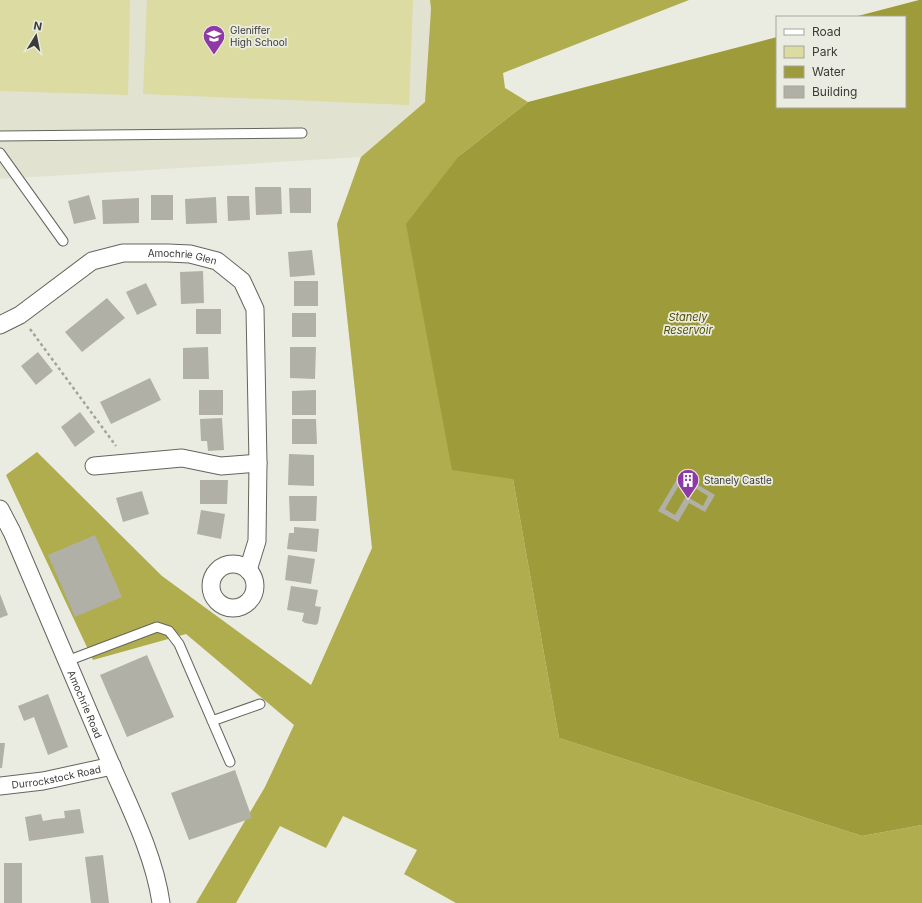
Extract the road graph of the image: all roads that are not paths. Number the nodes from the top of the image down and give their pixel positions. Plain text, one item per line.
1 (302, 133) dead end
2 (0, 136) edge
3 (0, 153) edge
4 (63, 241) dead end
5 (0, 325) edge
6 (258, 463) junction
7 (94, 466) dead end
8 (0, 510) edge
9 (248, 570) dead end
10 (67, 661) junction
11 (260, 704) dead end
12 (212, 721) junction
13 (230, 762) dead end
14 (112, 766) junction
15 (0, 786) edge
16 (161, 903) edge

1 - 2 lane
3 - 4 lane
5 - 6 street, Amochrie Glen
6 - 7 street
6 - 9 street, Amochrie Glen
8 - 10 street, Amochrie Road
10 - 12 lane
10 - 14 street, Amochrie Road
11 - 12 lane
12 - 13 lane
14 - 15 street, Durrockstock Road
14 - 16 street, Amochrie Road

